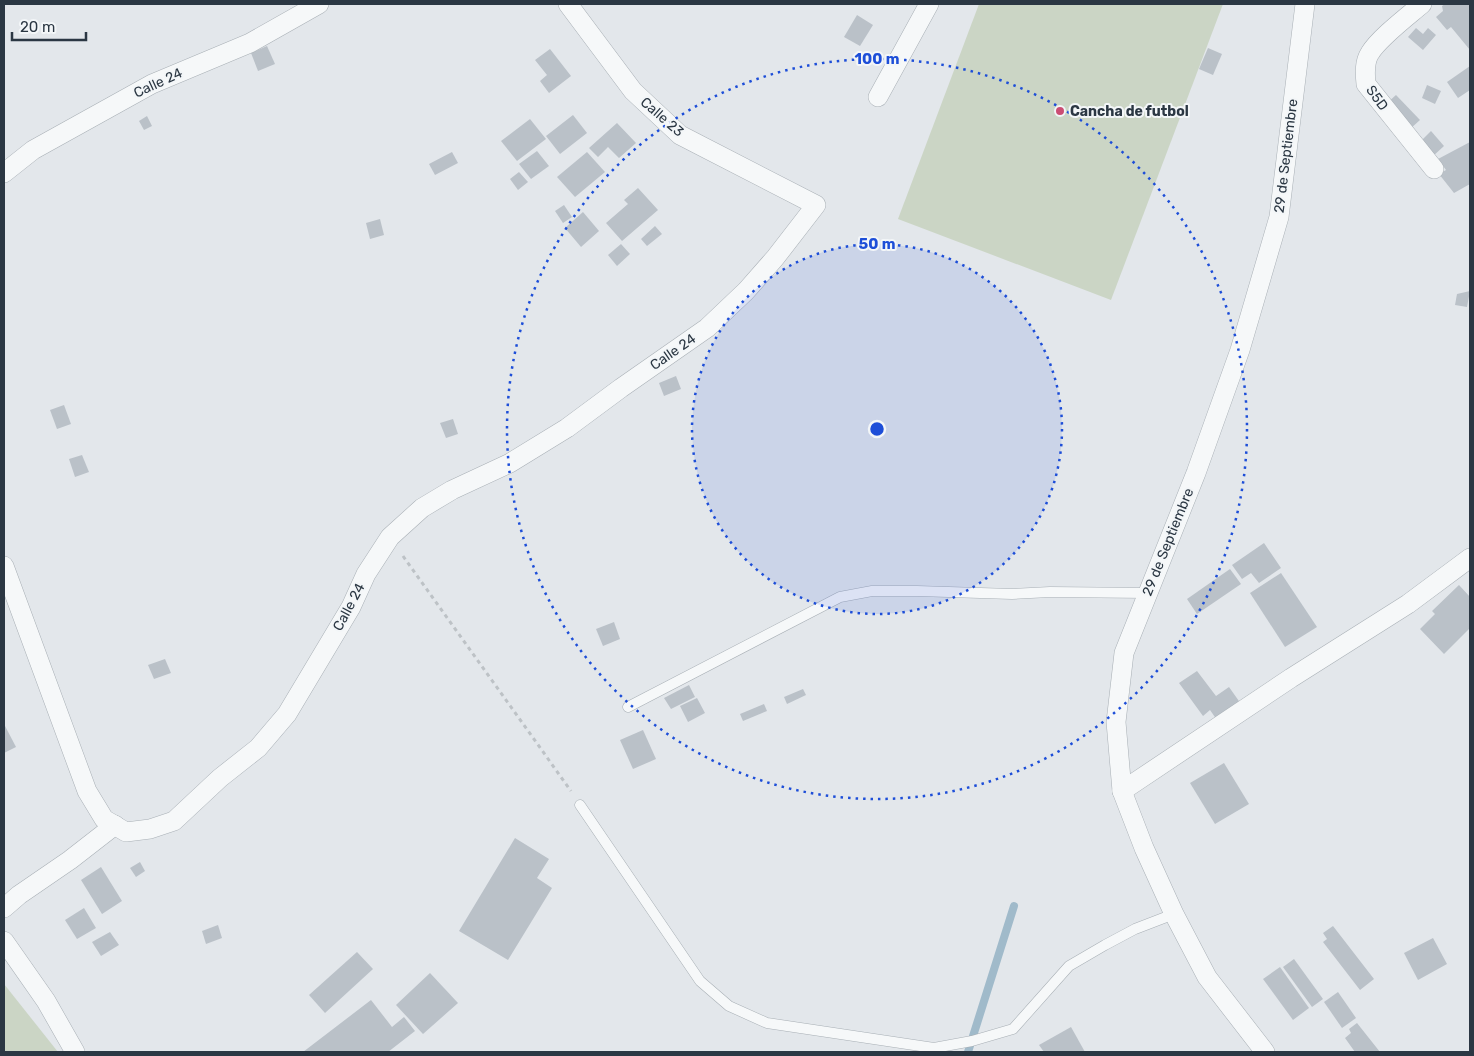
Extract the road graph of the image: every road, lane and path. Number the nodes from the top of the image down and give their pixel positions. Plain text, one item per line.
1 (319, 4) edge
2 (568, 4) edge
3 (929, 4) edge
4 (1305, 4) edge
5 (1422, 4) edge
6 (878, 97) dead end
7 (1434, 169) dead end
8 (4, 173) edge
9 (816, 204) joint
10 (390, 537) junction
11 (1470, 558) edge
12 (4, 566) edge
13 (1148, 593) junction
14 (628, 707) dead end
15 (1122, 791) junction
16 (580, 805) joint
17 (115, 825) junction
18 (4, 908) edge
19 (1174, 914) junction
20 (4, 941) edge
21 (75, 1052) edge
22 (1265, 1052) edge

1 - 8 street, Calle 24
2 - 9 street, Calle 23
3 - 6 street
4 - 13 street, 29 de Septiembre
5 - 7 street, S5D
9 - 10 street, Calle 24
10 - 16 path
10 - 17 street, Calle 24
11 - 15 street
12 - 17 street
13 - 14 lane
13 - 15 street, 29 de Septiembre
15 - 19 street, 29 de Septiembre
16 - 19 lane
17 - 18 street
19 - 22 street, 29 de Septiembre
20 - 21 street

